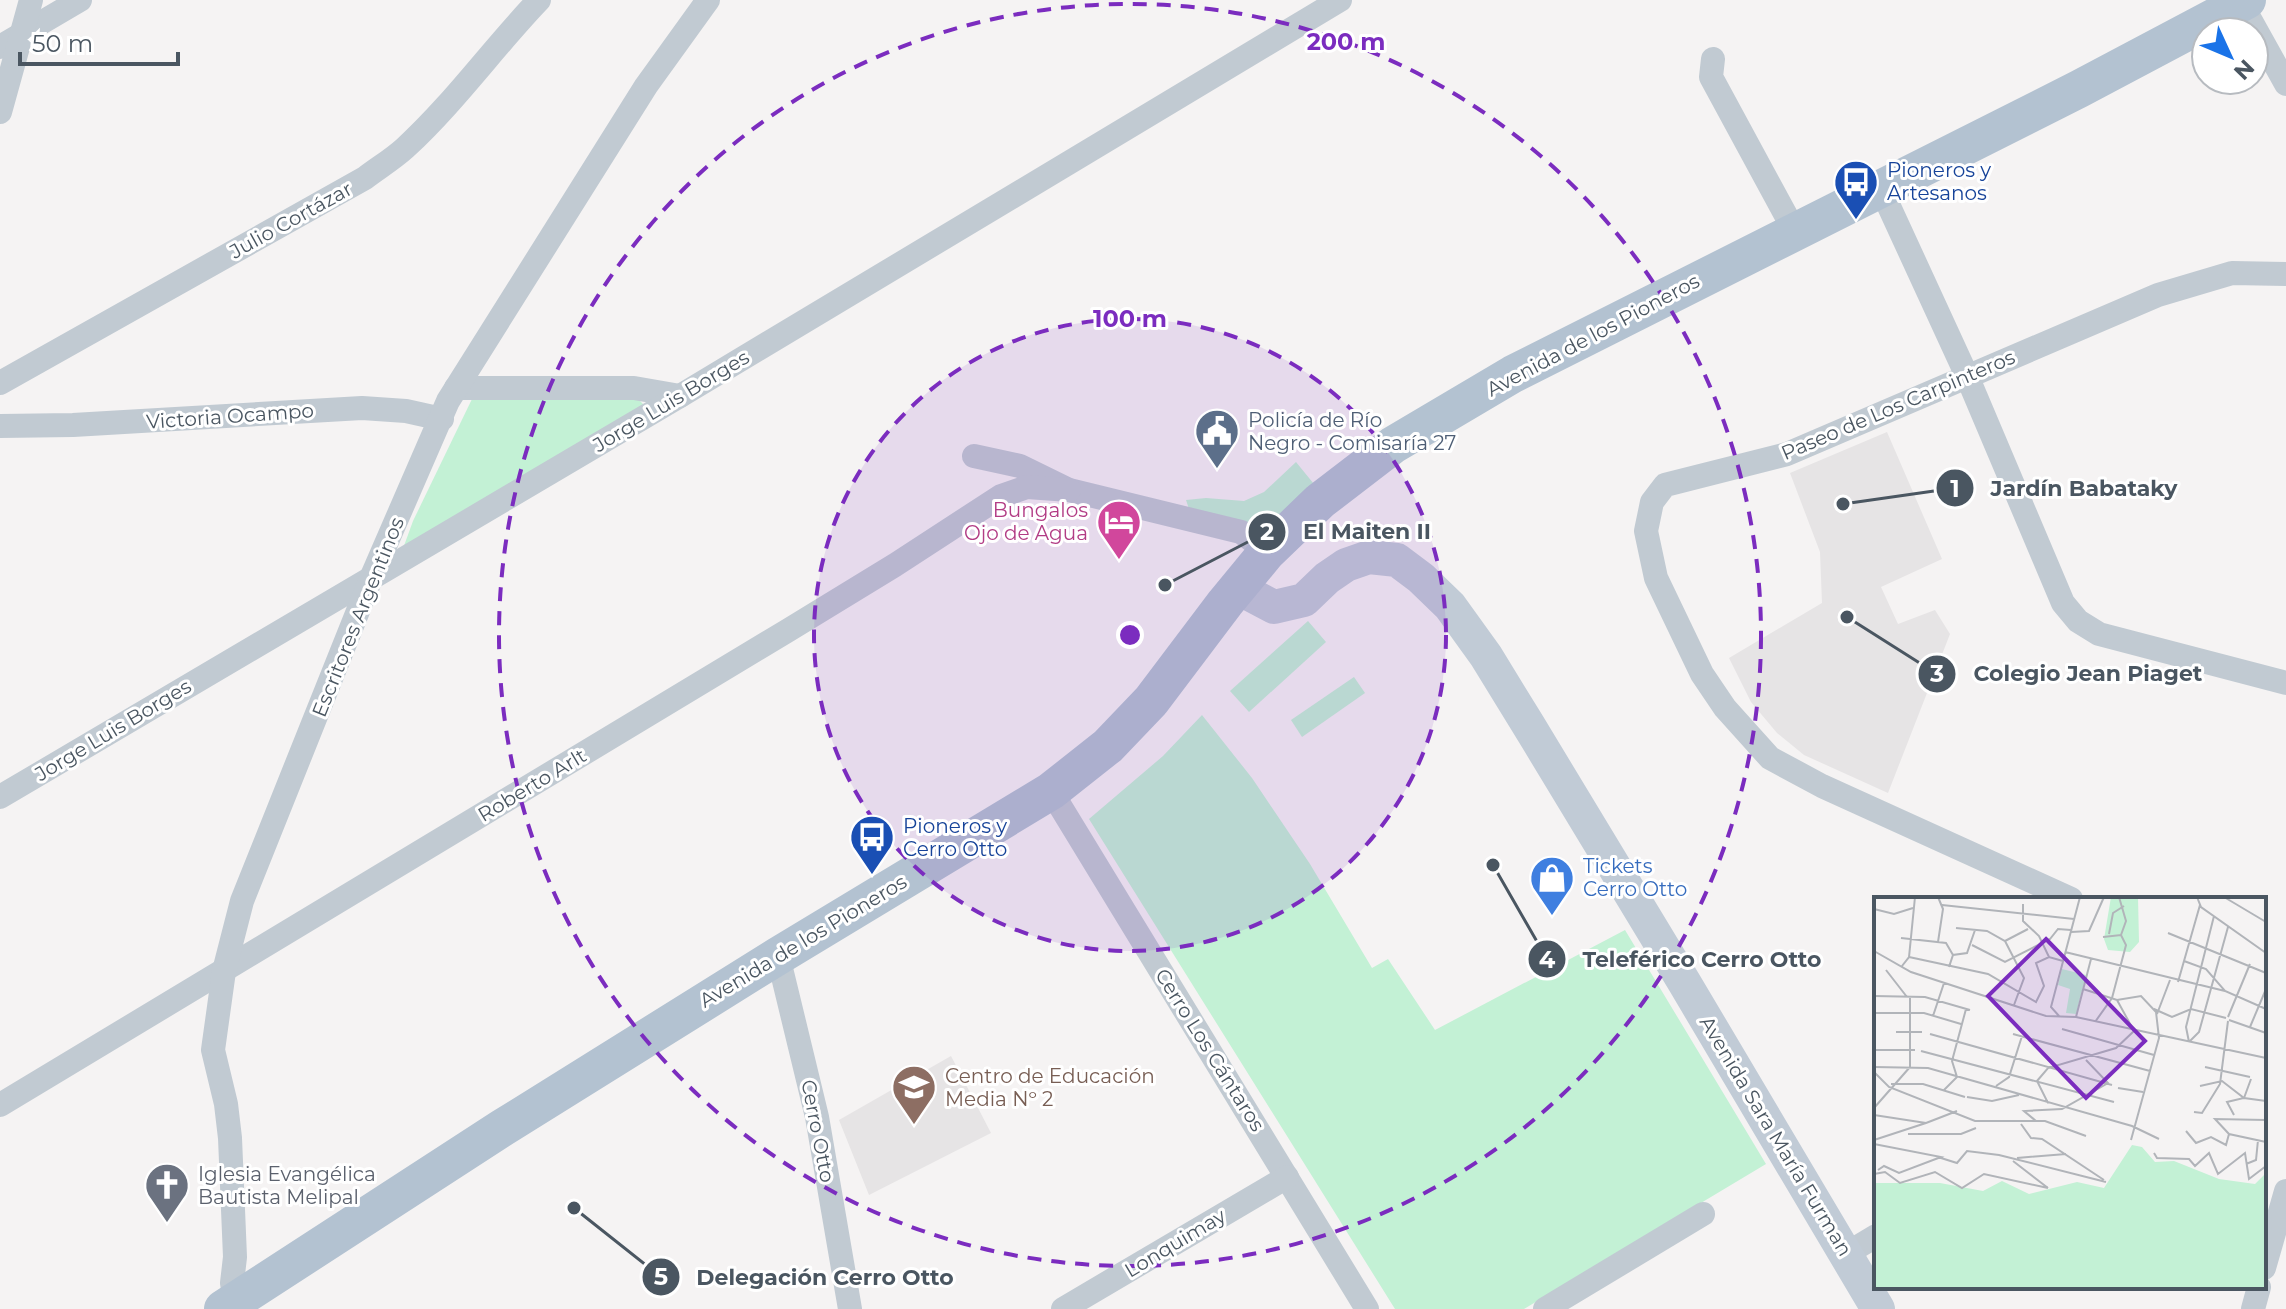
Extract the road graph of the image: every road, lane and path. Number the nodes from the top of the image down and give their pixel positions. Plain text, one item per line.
1 (31, 0) edge
2 (80, 0) edge
3 (539, 0) edge
4 (708, 0) edge
5 (1340, 0) edge
6 (2244, 2) edge
7 (23, 34) junction
8 (0, 47) edge
9 (1713, 59) dead end
10 (2286, 84) edge
11 (0, 112) edge
12 (1881, 189) junction
13 (1795, 232) junction
14 (2286, 274) edge
15 (1967, 376) junction
16 (0, 383) edge
17 (456, 388) junction
18 (680, 396) junction
19 (0, 407) edge
20 (442, 419) junction
21 (8, 426) edge
22 (974, 456) dead end
23 (1069, 490) junction
24 (1267, 552) junction
25 (372, 576) junction
26 (1238, 588) junction
27 (2286, 683) edge
28 (1051, 791) junction
29 (0, 797) edge
30 (2067, 897) edge
31 (778, 956) junction
32 (224, 971) junction
33 (0, 1105) edge
34 (1287, 1177) junction
35 (2280, 1196) edge
36 (1703, 1214) dead end
37 (1874, 1237) edge
38 (1846, 1254) junction
39 (2266, 1259) edge
40 (2258, 1289) edge
41 (233, 1306) edge
42 (850, 1309) edge
43 (1063, 1309) edge
44 (1367, 1309) edge
45 (1545, 1309) edge
46 (1878, 1309) edge
47 (2253, 1309) edge

1 - 7 street
2 - 7 street
3 - 16 street, Julio Cortázar
4 - 17 street, Escritores Argentinos
5 - 18 street, Jorge Luis Borges
6 - 10 street
6 - 12 main road, Avenida de los Pioneros
7 - 8 street
7 - 11 street
9 - 13 street
12 - 13 main road, Avenida de los Pioneros
12 - 15 street
13 - 24 main road, Avenida de los Pioneros
14 - 15 street, Paseo de Los Carpinteros
15 - 27 street
15 - 30 street, Paseo de Los Carpinteros
17 - 18 street
17 - 20 street, Escritores Argentinos
18 - 25 street, Jorge Luis Borges
19 - 21 street, Victoria Ocampo
20 - 21 street, Victoria Ocampo
20 - 25 street, Escritores Argentinos
22 - 23 street
23 - 24 street
23 - 32 street, Roberto Arlt
24 - 26 main road, Avenida de los Pioneros
25 - 29 street, Jorge Luis Borges
25 - 32 street, Escritores Argentinos
26 - 28 main road, Avenida de los Pioneros
26 - 38 main road, Avenida Sara María Furman
28 - 31 main road, Avenida de los Pioneros
28 - 34 street, Cerro Los Cántaros
31 - 41 main road, Avenida de los Pioneros
31 - 42 street, Cerro Otto
32 - 33 street, Roberto Arlt
32 - 41 street, Escritores Argentinos
34 - 43 street, Lonquimay
34 - 44 street, Cerro Los Cántaros
35 - 39 street
36 - 45 street
37 - 38 street
38 - 46 main road, Avenida Sara María Furman
40 - 47 street

